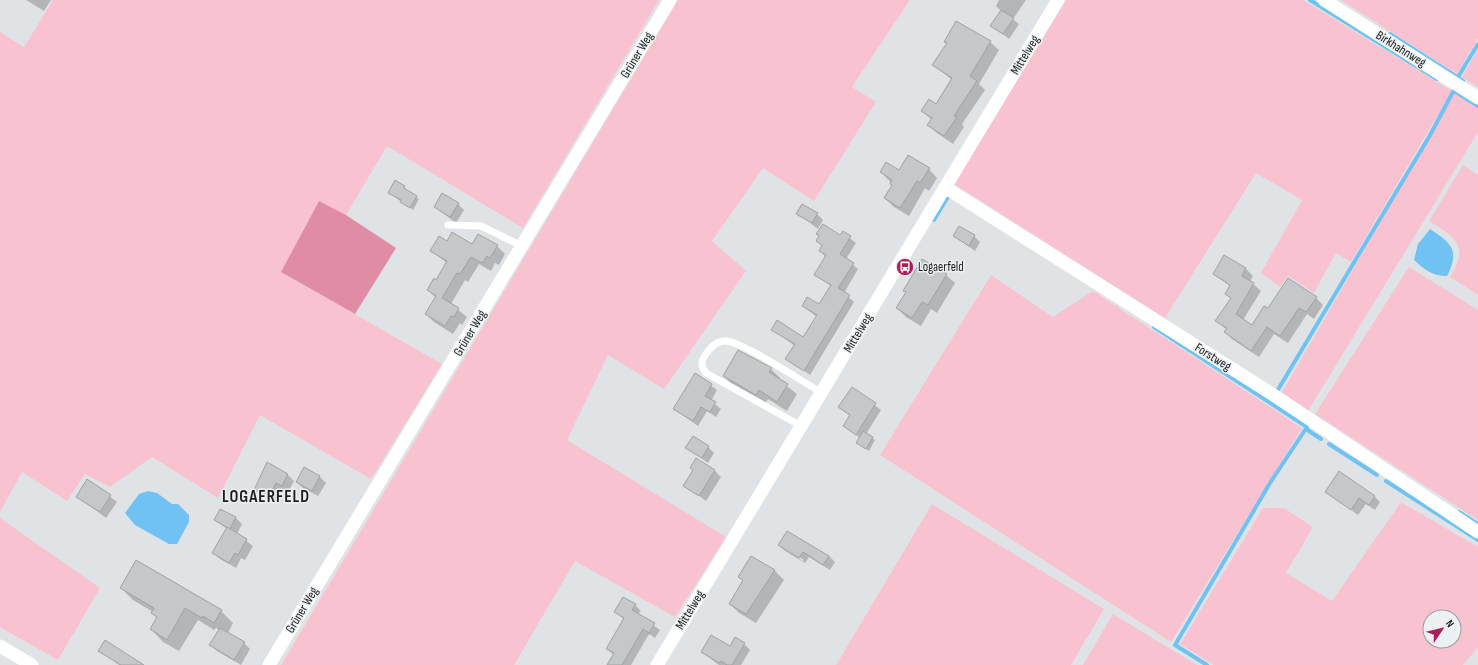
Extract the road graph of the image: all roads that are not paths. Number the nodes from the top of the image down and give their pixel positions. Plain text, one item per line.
1 (670, 0) edge
2 (1058, 0) edge
3 (1324, 0) edge
4 (1478, 98) edge
5 (946, 188) junction
6 (448, 225) dead end
7 (522, 246) junction
8 (822, 393) junction
9 (801, 426) junction
10 (1478, 532) edge
11 (0, 646) edge
12 (32, 665) edge
13 (269, 665) edge
14 (657, 665) edge

1 - 7 street, Grüner Weg
2 - 5 street, Mittelweg
3 - 4 street, Birkhahnweg
5 - 8 street, Mittelweg
5 - 10 street, Forstweg
6 - 7 lane
7 - 13 street, Grüner Weg
8 - 9 street, Mittelweg
8 - 9 lane
9 - 14 street, Mittelweg
11 - 12 street

